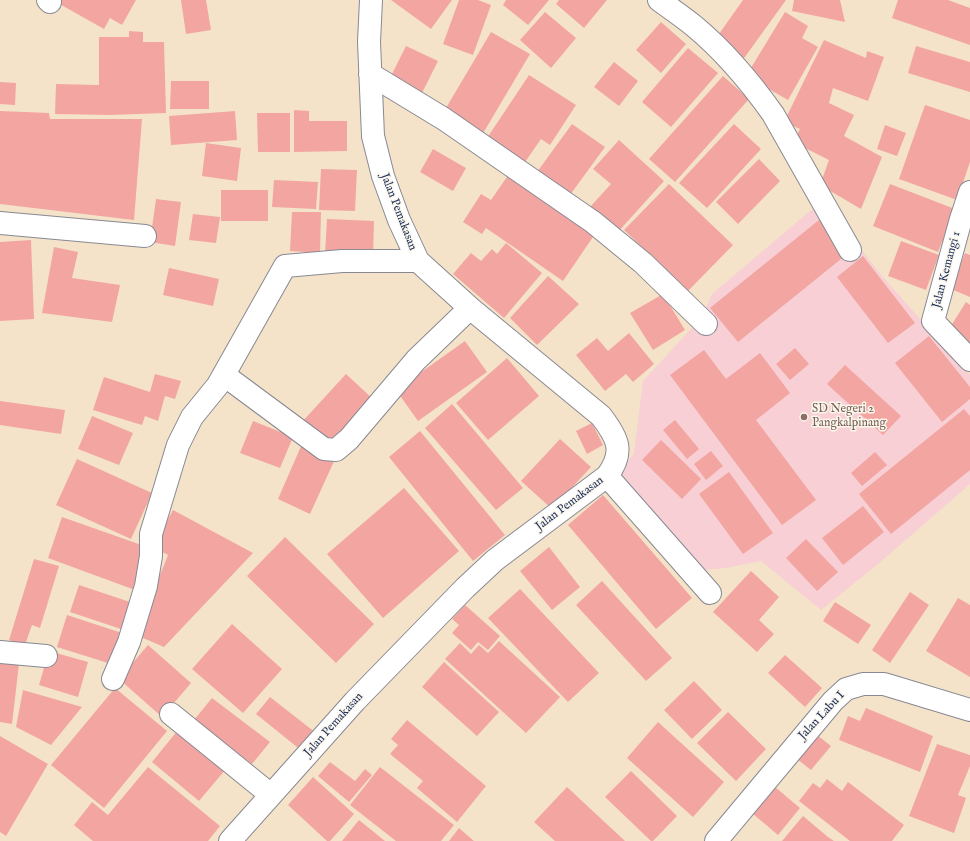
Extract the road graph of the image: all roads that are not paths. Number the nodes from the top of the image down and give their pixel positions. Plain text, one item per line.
1 (371, 0) edge
2 (659, 0) edge
3 (370, 74) junction
4 (970, 192) edge
5 (0, 223) edge
6 (145, 236) dead end
7 (850, 250) dead end
8 (418, 261) junction
9 (470, 308) junction
10 (706, 324) dead end
11 (970, 360) edge
12 (224, 375) junction
13 (607, 476) junction
14 (710, 593) dead end
15 (0, 652) edge
16 (46, 656) dead end
17 (113, 679) dead end
18 (970, 710) edge
19 (171, 714) dead end
20 (271, 795) junction
21 (230, 841) edge
22 (716, 841) edge

1 - 3 street, Jalan Pemakasan
2 - 7 street
3 - 8 street, Jalan Pemakasan
3 - 10 street
4 - 11 street, Jalan Kemangi 1
5 - 6 street
8 - 9 street, Jalan Pemakasan
8 - 12 street
9 - 12 street
9 - 13 street, Jalan Pemakasan
12 - 17 street
13 - 14 street
13 - 20 street, Jalan Pemakasan
15 - 16 street
18 - 22 street, Jalan Labu I
19 - 20 street
20 - 21 street, Jalan Pemakasan

